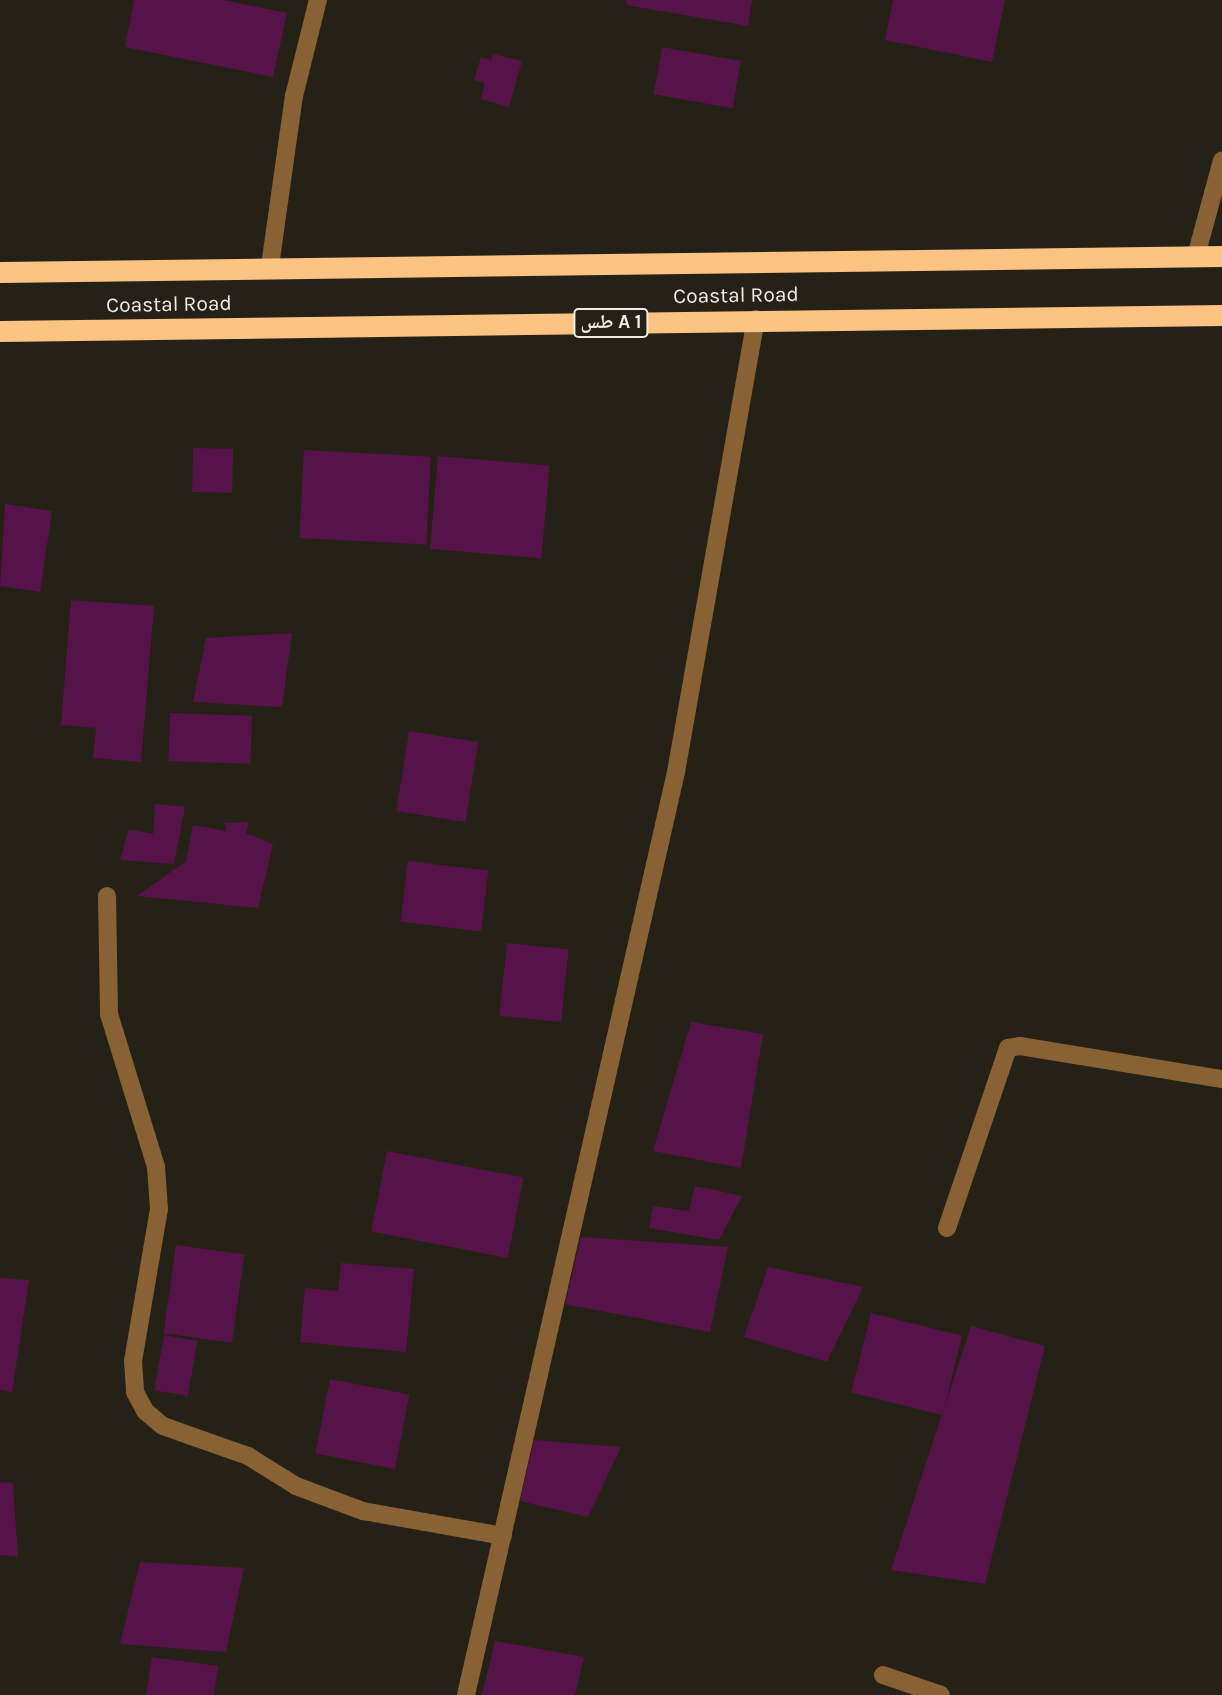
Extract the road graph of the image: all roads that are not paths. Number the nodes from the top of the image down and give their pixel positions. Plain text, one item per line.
1 (318, 0) edge
2 (1222, 160) edge
3 (1196, 256) junction
4 (1222, 256) edge
5 (270, 266) junction
6 (0, 272) edge
7 (1222, 315) edge
8 (756, 319) junction
9 (0, 331) edge
10 (107, 896) dead end
11 (1222, 1079) edge
12 (947, 1228) dead end
13 (503, 1536) junction
14 (883, 1675) dead end
15 (466, 1695) edge
16 (941, 1695) edge

1 - 5 street
2 - 3 street
3 - 4 highway, Coastal Road
3 - 5 highway, Coastal Road
5 - 6 highway, Coastal Road
7 - 8 highway, Coastal Road / طس A 1
8 - 9 highway, Coastal Road / طس A 1
8 - 13 street
10 - 13 street
11 - 12 street
13 - 15 street
14 - 16 street

